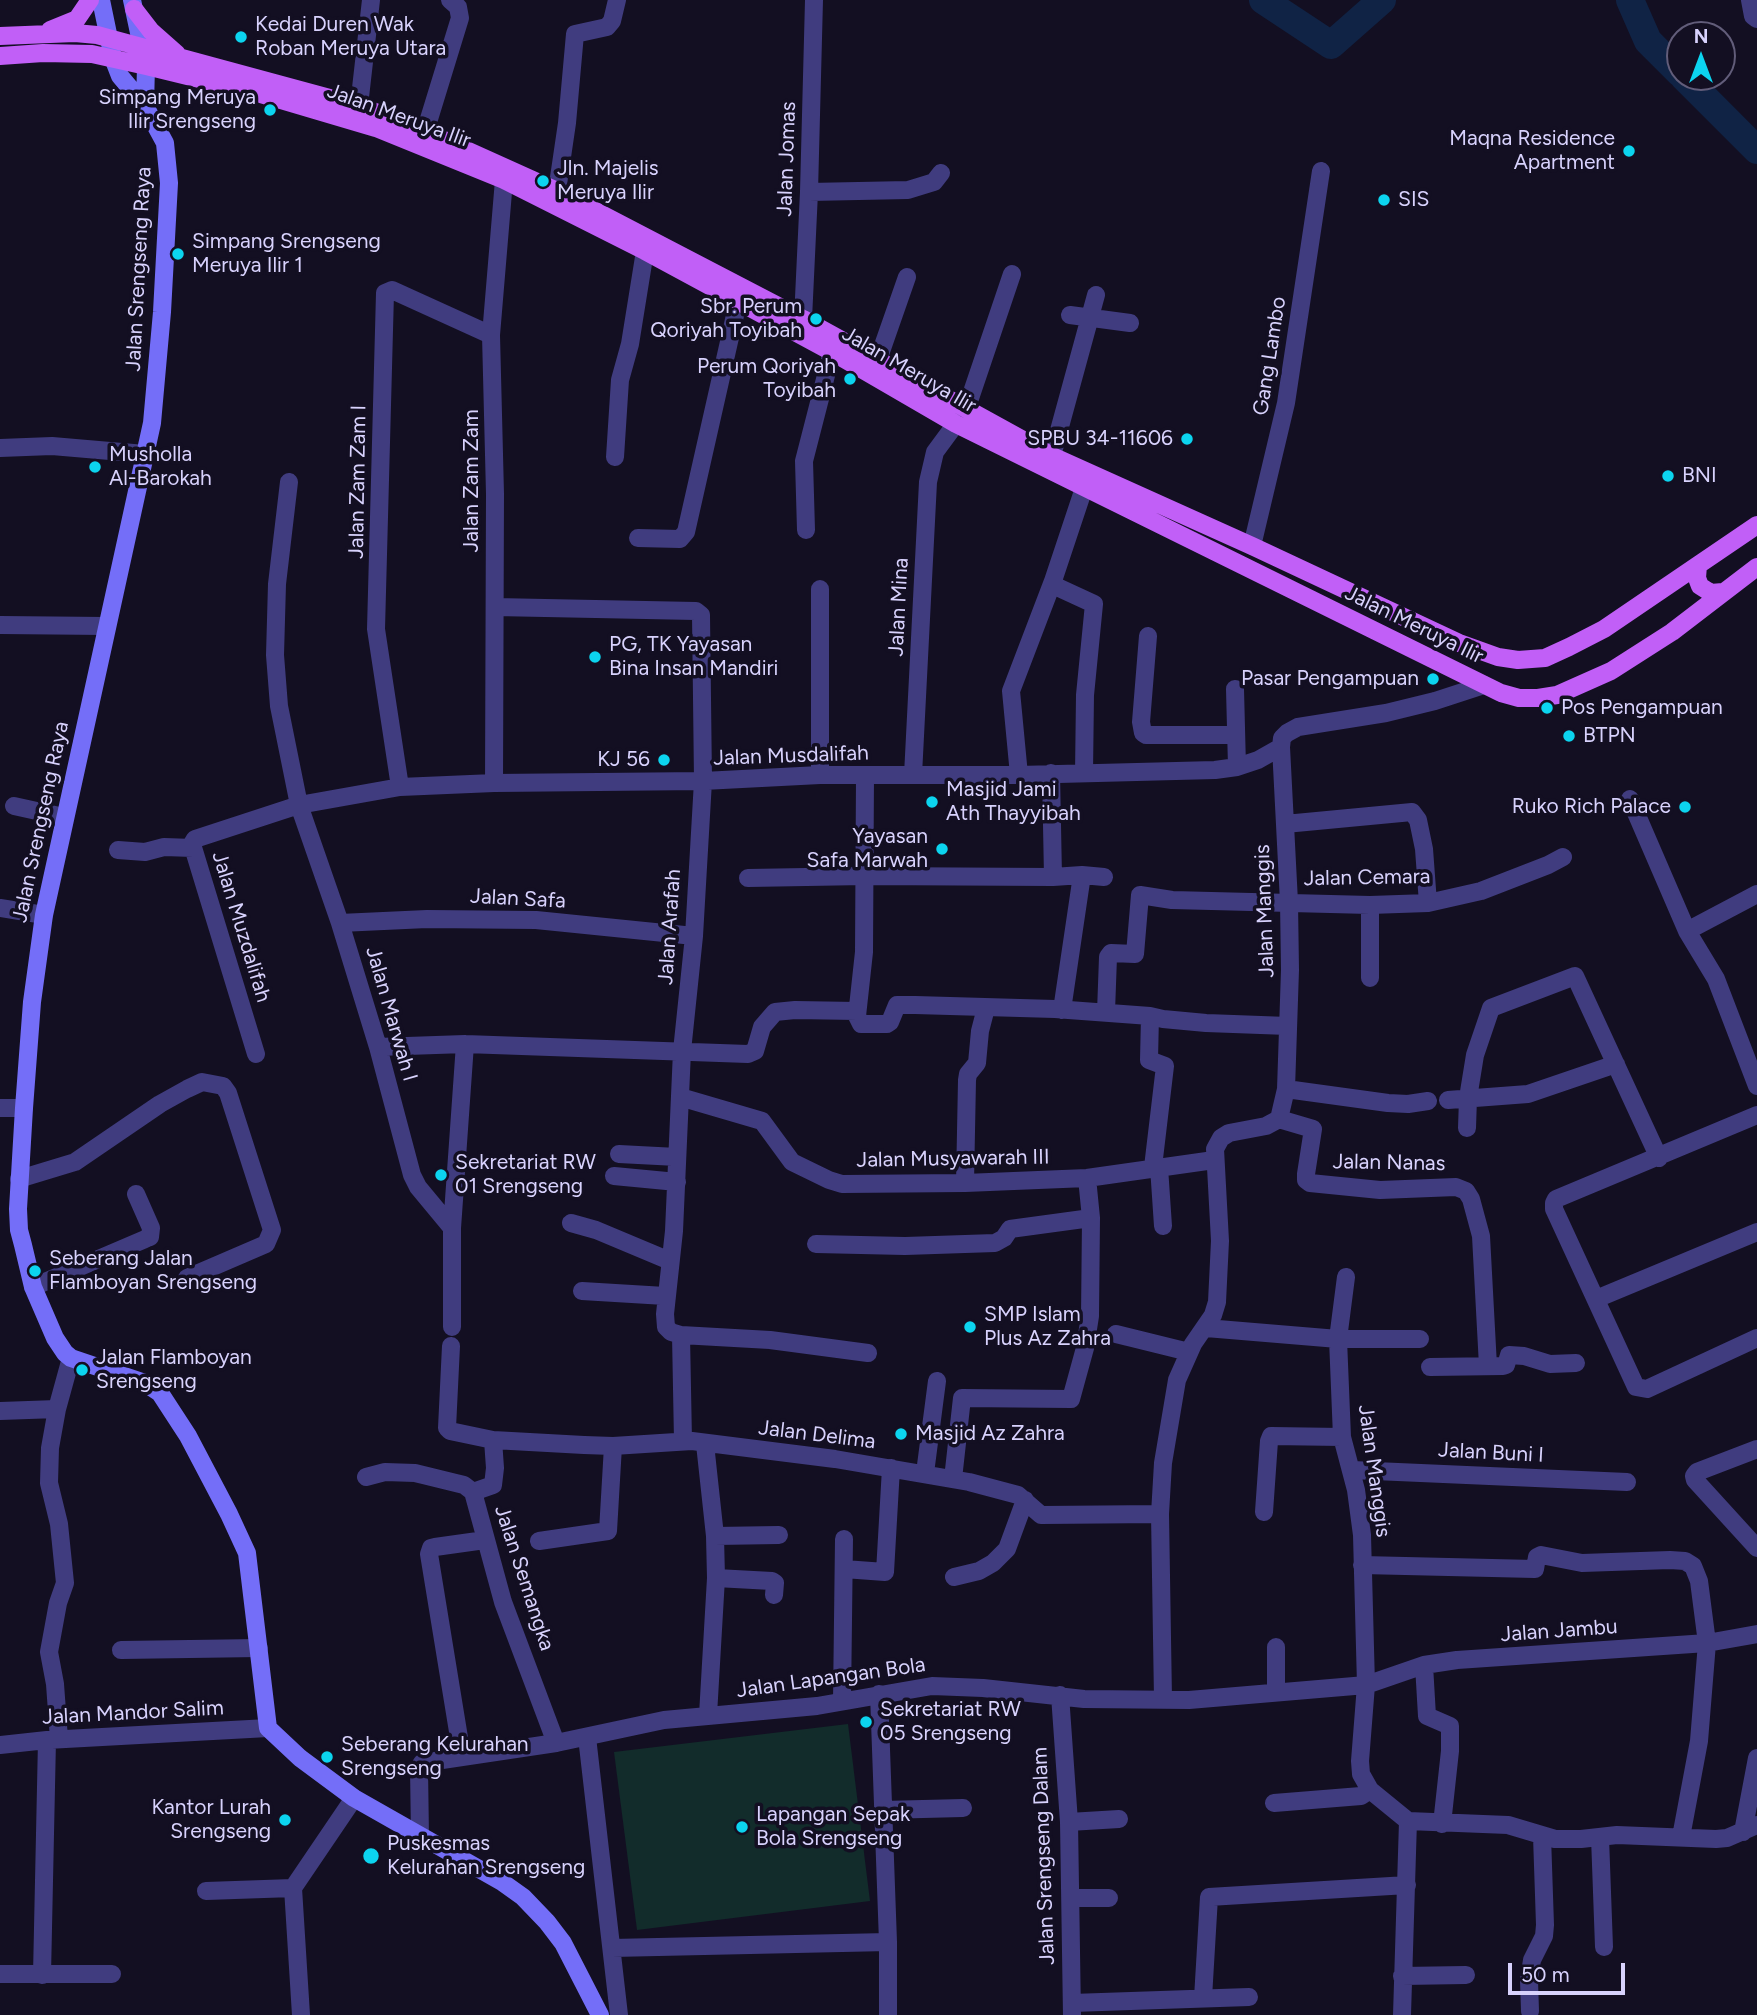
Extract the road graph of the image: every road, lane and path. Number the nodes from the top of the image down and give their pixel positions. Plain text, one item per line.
1 (90, 0) edge
2 (101, 0) edge
3 (371, 0) edge
4 (450, 0) edge
5 (617, 0) edge
6 (814, 0) edge
7 (1750, 0) edge
8 (133, 4) edge
9 (1757, 19) edge
10 (37, 34) junction
11 (0, 36) edge
12 (108, 38) junction
13 (0, 56) edge
14 (145, 57) junction
15 (113, 58) junction
16 (184, 59) junction
17 (145, 106) junction
18 (359, 106) junction
19 (425, 132) junction
20 (1321, 171) dead end
21 (941, 173) dead end
22 (504, 180) junction
23 (557, 191) junction
24 (809, 192) junction
25 (645, 250) junction
26 (1012, 274) dead end
27 (907, 277) dead end
28 (1096, 295) dead end
29 (738, 302) junction
30 (1070, 315) dead end
31 (803, 319) junction
32 (1088, 319) junction
33 (1129, 323) dead end
34 (491, 335) junction
35 (832, 352) junction
36 (878, 360) junction
37 (940, 414) junction
38 (961, 417) junction
39 (940, 443) junction
40 (0, 448) edge
41 (145, 454) junction
42 (1052, 456) junction
43 (615, 457) dead end
44 (289, 482) dead end
45 (1084, 488) junction
46 (1124, 498) junction
47 (1757, 525) edge
48 (806, 530) dead end
49 (638, 538) dead end
50 (1252, 546) junction
51 (1698, 565) junction
52 (1757, 567) edge
53 (1053, 581) junction
54 (820, 589) dead end
55 (1723, 592) junction
56 (495, 607) junction
57 (0, 625) edge
58 (106, 626) junction
59 (1148, 636) dead end
60 (1484, 685) junction
61 (1235, 689) dead end
62 (1235, 735) junction
63 (1281, 747) junction
64 (1237, 767) junction
65 (1051, 774) junction
66 (1084, 774) junction
67 (820, 775) junction
68 (913, 775) junction
69 (1019, 775) junction
70 (865, 776) junction
71 (703, 781) junction
72 (494, 783) junction
73 (400, 787) junction
74 (1630, 799) dead end
75 (299, 805) junction
76 (14, 806) dead end
77 (64, 817) junction
78 (1285, 824) junction
79 (193, 848) junction
80 (118, 850) dead end
81 (1563, 857) dead end
82 (1082, 874) junction
83 (865, 876) junction
84 (1053, 877) junction
85 (1104, 877) dead end
86 (748, 878) dead end
87 (1757, 894) edge
88 (1289, 902) junction
89 (1428, 903) junction
90 (1370, 905) junction
91 (0, 908) edge
92 (44, 915) junction
93 (340, 923) junction
94 (1687, 932) junction
95 (694, 936) junction
96 (1370, 978) dead end
97 (986, 1007) junction
98 (1062, 1010) junction
99 (1106, 1012) junction
100 (858, 1016) junction
101 (1150, 1016) junction
102 (1288, 1026) junction
103 (465, 1044) junction
104 (378, 1047) junction
105 (682, 1051) junction
106 (256, 1054) dead end
107 (1615, 1064) junction
108 (1757, 1086) edge
109 (1286, 1089) junction
110 (680, 1097) junction
111 (1468, 1098) junction
112 (1448, 1100) dead end
113 (1428, 1101) dead end
114 (0, 1108) edge
115 (24, 1108) junction
116 (1757, 1115) edge
117 (1279, 1119) junction
118 (1467, 1128) dead end
119 (619, 1154) dead end
120 (677, 1157) junction
121 (1659, 1158) junction
122 (1214, 1160) junction
123 (1156, 1167) junction
124 (614, 1176) dead end
125 (1087, 1178) junction
126 (19, 1179) junction
127 (677, 1182) junction
128 (965, 1183) junction
129 (136, 1194) dead end
130 (1091, 1218) junction
131 (571, 1223) dead end
132 (1163, 1226) dead end
133 (452, 1228) junction
134 (1757, 1232) edge
135 (816, 1244) dead end
136 (670, 1261) junction
137 (1346, 1277) dead end
138 (187, 1278) dead end
139 (33, 1287) junction
140 (582, 1291) dead end
141 (665, 1296) junction
142 (1596, 1299) junction
143 (452, 1327) dead end
144 (1206, 1328) junction
145 (1116, 1334) dead end
146 (681, 1335) junction
147 (1757, 1338) edge
148 (1338, 1339) junction
149 (1420, 1339) dead end
150 (451, 1346) dead end
151 (1189, 1352) junction
152 (869, 1353) dead end
153 (71, 1358) junction
154 (1576, 1363) dead end
155 (1488, 1366) junction
156 (1430, 1367) dead end
157 (937, 1381) dead end
158 (57, 1409) junction
159 (0, 1411) edge
160 (1342, 1437) junction
161 (493, 1440) junction
162 (683, 1441) junction
163 (705, 1444) junction
164 (620, 1446) junction
165 (1757, 1449) edge
166 (891, 1468) junction
167 (1352, 1470) junction
168 (925, 1473) junction
169 (366, 1477) dead end
170 (953, 1479) junction
171 (1627, 1482) dead end
172 (473, 1492) junction
173 (1024, 1500) junction
174 (1264, 1512) dead end
175 (1160, 1514) junction
176 (779, 1535) dead end
177 (715, 1536) junction
178 (844, 1539) dead end
179 (485, 1540) junction
180 (539, 1541) dead end
181 (1757, 1548) edge
182 (1362, 1565) junction
183 (844, 1569) junction
184 (954, 1577) dead end
185 (716, 1578) junction
186 (774, 1595) dead end
187 (1757, 1634) edge
188 (1707, 1643) junction
189 (1276, 1647) dead end
190 (259, 1648) junction
191 (121, 1650) dead end
192 (1424, 1665) junction
193 (1366, 1685) junction
194 (1276, 1691) junction
195 (879, 1694) junction
196 (1060, 1695) junction
197 (1163, 1699) junction
198 (842, 1701) junction
199 (708, 1715) junction
200 (268, 1728) junction
201 (587, 1737) junction
202 (53, 1740) junction
203 (556, 1743) junction
204 (0, 1745) edge
205 (463, 1756) junction
206 (1757, 1758) edge
207 (1370, 1790) junction
208 (354, 1798) junction
209 (1275, 1803) dead end
210 (963, 1808) dead end
211 (883, 1810) junction
212 (1119, 1819) dead end
213 (1408, 1821) junction
214 (1069, 1822) junction
215 (1442, 1824) junction
216 (1750, 1828) edge
217 (1542, 1836) junction
218 (420, 1837) junction
219 (1600, 1837) junction
220 (1681, 1837) junction
221 (1407, 1885) junction
222 (293, 1888) junction
223 (206, 1891) dead end
224 (1071, 1898) junction
225 (1109, 1898) dead end
226 (888, 1942) junction
227 (1604, 1947) dead end
228 (612, 1948) junction
229 (0, 1974) edge
230 (112, 1974) dead end
231 (42, 1975) junction
232 (1466, 1975) dead end
233 (1402, 1976) junction
234 (1249, 1997) dead end
235 (1203, 1998) junction
236 (1072, 2009) edge
237 (1530, 2011) dead end
238 (301, 2015) edge
239 (600, 2015) edge
240 (619, 2015) edge
241 (888, 2015) edge
242 (1402, 2015) edge

1 - 10 main road
2 - 12 main road, Jalan Srengseng Raya
3 - 18 street
4 - 19 street
5 - 23 street
6 - 24 street, Jalan Jomas
7 - 9 street
8 - 14 main road
8 - 16 main road
10 - 11 main road, Jalan Meruya Ilir
10 - 12 main road, Jalan Meruya Ilir
12 - 14 main road, Jalan Meruya Ilir
12 - 15 main road, Jalan Srengseng Raya
13 - 15 main road, Jalan Meruya Ilir
14 - 15 main road, Jalan Meruya Ilir
14 - 16 main road, Jalan Meruya Ilir
14 - 17 main road
14 - 22 main road, Jalan Meruya Ilir
15 - 17 main road, Jalan Srengseng Raya
16 - 18 main road, Jalan Meruya Ilir
17 - 41 main road, Jalan Srengseng Raya
18 - 19 main road, Jalan Meruya Ilir
19 - 23 main road, Jalan Meruya Ilir
20 - 50 street, Gang Lambo
21 - 24 street
22 - 25 main road, Jalan Meruya Ilir
22 - 34 street, Jalan Zam Zam
23 - 31 main road, Jalan Meruya Ilir
24 - 31 street, Jalan Jomas
25 - 29 main road, Jalan Meruya Ilir
25 - 43 street
26 - 38 street
27 - 36 street
28 - 32 street
29 - 35 main road, Jalan Meruya Ilir
29 - 49 street
30 - 32 street
31 - 36 main road, Jalan Meruya Ilir
32 - 33 street
32 - 42 street
34 - 56 street, Jalan Zam Zam
34 - 73 street, Jalan Zam Zam I
35 - 37 main road, Jalan Meruya Ilir
35 - 48 street
36 - 38 main road, Jalan Meruya Ilir
37 - 38 main road, Jalan Meruya Ilir
37 - 39 street, Jalan Mina
38 - 39 street, Jalan Mina
38 - 42 main road, Jalan Meruya Ilir
38 - 45 main road, Jalan Meruya Ilir
39 - 68 street, Jalan Mina
40 - 41 street
41 - 58 main road, Jalan Srengseng Raya
42 - 46 main road, Jalan Meruya Ilir
44 - 75 street, Jalan Marwah I
45 - 46 main road, Jalan Meruya Ilir
45 - 53 street
46 - 50 main road, Jalan Meruya Ilir
46 - 60 main road, Jalan Meruya Ilir
47 - 51 main road, Jalan Meruya Ilir
50 - 51 main road, Jalan Meruya Ilir
51 - 55 main road
52 - 55 main road, Jalan Meruya Ilir
53 - 66 street
53 - 69 street
54 - 67 street
55 - 60 main road, Jalan Meruya Ilir
56 - 71 street, Jalan Arafah
56 - 72 street, Jalan Zam Zam
57 - 58 street
58 - 77 main road, Jalan Srengseng Raya
59 - 62 street
60 - 63 street, Jalan Musdalifah
61 - 62 street
62 - 64 street
63 - 64 street, Jalan Musdalifah
63 - 78 street, Jalan Manggis
64 - 66 street, Jalan Musdalifah
65 - 66 street, Jalan Musdalifah
65 - 69 street, Jalan Musdalifah
65 - 84 street
67 - 70 street, Jalan Musdalifah
67 - 71 street, Jalan Musdalifah
68 - 69 street, Jalan Musdalifah
68 - 70 street, Jalan Musdalifah
70 - 83 street
71 - 72 street, Jalan Musdalifah
71 - 95 street, Jalan Arafah
72 - 73 street, Jalan Musdalifah
73 - 75 street, Jalan Musdalifah
74 - 94 street
75 - 79 street, Jalan Muzdalifah
75 - 93 street, Jalan Marwah I
76 - 77 street
77 - 92 main road, Jalan Srengseng Raya
78 - 88 street, Jalan Manggis
78 - 89 street
79 - 80 street
79 - 106 street, Jalan Muzdalifah
81 - 89 street, Jalan Cemara
82 - 84 street
82 - 85 street
82 - 98 street
83 - 84 street
83 - 86 street
83 - 100 street
87 - 94 street
88 - 90 street, Jalan Cemara
88 - 99 street, Jalan Cemara
88 - 102 street, Jalan Manggis
89 - 90 street, Jalan Cemara
90 - 96 street
91 - 92 street
92 - 115 main road, Jalan Srengseng Raya
93 - 95 street, Jalan Safa
93 - 104 street, Jalan Marwah I
94 - 108 street
95 - 105 street, Jalan Arafah
97 - 98 street
97 - 100 street
97 - 128 street
98 - 99 street
99 - 101 street
100 - 105 street
101 - 102 street
101 - 123 street
102 - 109 street, Jalan Manggis
103 - 104 street
103 - 105 street
103 - 133 street
104 - 133 street, Jalan Marwah I
105 - 110 street, Jalan Arafah
107 - 111 street
107 - 111 street
107 - 121 street
109 - 113 street
109 - 117 street, Jalan Manggis
110 - 120 street, Jalan Arafah
110 - 128 street, Jalan Musyawarah III
111 - 112 street
111 - 118 street
114 - 115 street
115 - 126 main road, Jalan Srengseng Raya
116 - 121 street
117 - 122 street
117 - 155 street, Jalan Nanas
119 - 120 street
120 - 127 street, Jalan Arafah
121 - 142 street
122 - 123 street, Jalan Musyawarah III
122 - 144 street
123 - 125 street, Jalan Musyawarah III
123 - 132 street
124 - 127 street
125 - 128 street, Jalan Musyawarah III
125 - 130 street
126 - 138 street
126 - 139 main road, Jalan Srengseng Raya
127 - 136 street, Jalan Arafah
129 - 139 street
130 - 135 street
130 - 170 street
131 - 136 street
133 - 143 street
134 - 142 street
136 - 141 street, Jalan Arafah
137 - 148 street, Jalan Manggis
139 - 153 main road, Jalan Srengseng Raya
140 - 141 street
141 - 146 street, Jalan Arafah
142 - 147 street
144 - 148 street
144 - 151 street
145 - 151 street
146 - 152 street
146 - 162 street
148 - 149 street
148 - 160 street, Jalan Manggis
150 - 161 street, Jalan Delima
151 - 175 street
153 - 158 street
153 - 190 main road
154 - 155 street
155 - 156 street
157 - 168 street
158 - 159 street
158 - 202 street
160 - 167 street, Jalan Manggis
160 - 174 street
161 - 164 street, Jalan Delima
161 - 172 street
162 - 163 street, Jalan Delima
162 - 164 street, Jalan Delima
163 - 166 street, Jalan Delima
163 - 177 street
164 - 180 street
165 - 181 street
166 - 168 street, Jalan Delima
166 - 183 street
167 - 171 street, Jalan Buni I
167 - 182 street, Jalan Manggis
168 - 170 street, Jalan Delima
169 - 172 street, Jalan Semangka
170 - 173 street, Jalan Delima
172 - 179 street, Jalan Semangka
173 - 175 street, Jalan Delima
173 - 184 street
175 - 197 street
176 - 177 street
177 - 185 street
178 - 183 street
179 - 203 street, Jalan Semangka
179 - 205 street
182 - 188 street
182 - 193 street, Jalan Manggis
183 - 198 street
185 - 186 street
185 - 199 street
187 - 188 street, Jalan Jambu
188 - 192 street, Jalan Jambu
188 - 220 street
189 - 194 street
190 - 191 street
190 - 200 main road
192 - 193 street, Jalan Jambu
192 - 215 street
193 - 194 street, Jalan Lapangan Bola
193 - 207 street, Jalan Manggis
194 - 197 street, Jalan Lapangan Bola
195 - 196 street, Jalan Lapangan Bola
195 - 198 street, Jalan Lapangan Bola
195 - 211 street
196 - 197 street, Jalan Lapangan Bola
196 - 214 street, Jalan Srengseng Dalam
198 - 199 street, Jalan Lapangan Bola
199 - 201 street, Jalan Lapangan Bola
200 - 202 street, Jalan Mandor Salim
200 - 208 main road
201 - 203 street, Jalan Lapangan Bola
201 - 228 street
202 - 204 street, Jalan Mandor Salim
202 - 231 street
203 - 205 street, Jalan Lapangan Bola
205 - 218 street, Jalan Lapangan Bola
206 - 216 street
207 - 209 street
207 - 213 street
208 - 218 main road
208 - 222 street
210 - 211 street
211 - 226 street
212 - 214 street
213 - 215 street
213 - 221 street
214 - 224 street, Jalan Srengseng Dalam
215 - 217 street
216 - 220 street
217 - 219 street
217 - 237 street
218 - 239 main road
219 - 220 street
219 - 227 street
221 - 233 street
221 - 235 street
222 - 223 street
222 - 238 street
224 - 225 street
224 - 236 street, Jalan Srengseng Dalam
226 - 228 street
226 - 241 street
228 - 240 street
229 - 231 street
230 - 231 street
232 - 233 street
233 - 242 street
234 - 235 street
235 - 236 street

